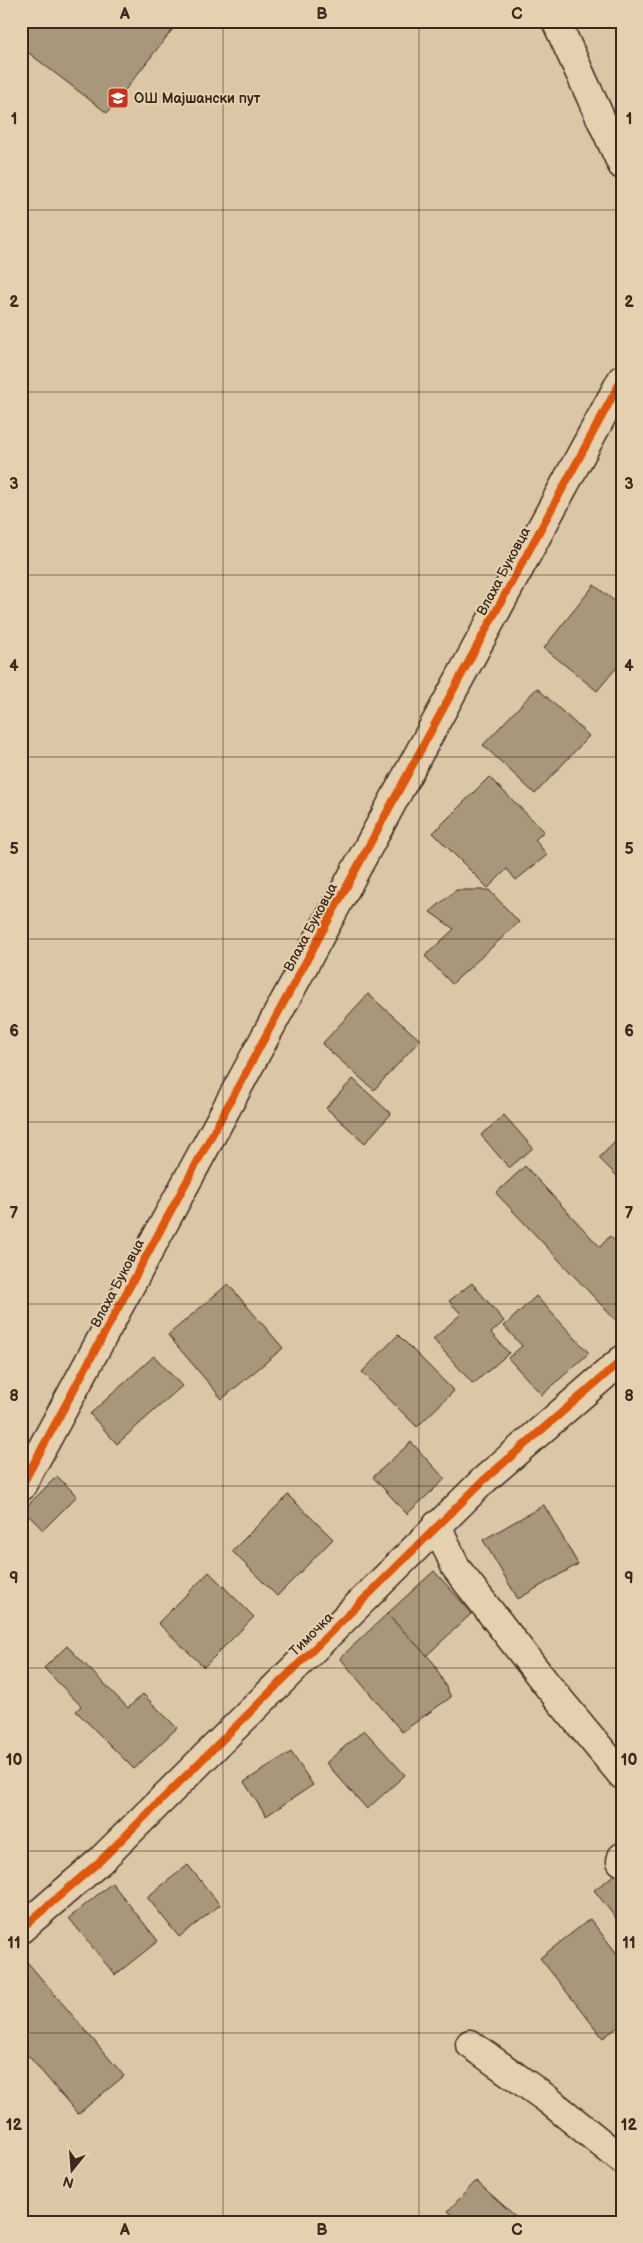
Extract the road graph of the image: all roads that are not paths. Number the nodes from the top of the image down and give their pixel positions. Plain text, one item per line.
1 (556, 21) edge
2 (622, 165) edge
3 (622, 379) edge
4 (622, 1360) edge
5 (21, 1487) edge
6 (437, 1526) junction
7 (622, 1775) edge
8 (21, 1929) edge
9 (470, 2044) dead end
10 (622, 2160) edge

1 - 2 street
3 - 5 street, Влаха Буковца
4 - 6 street, Тимочка
6 - 7 street
6 - 8 street, Тимочка
9 - 10 street

